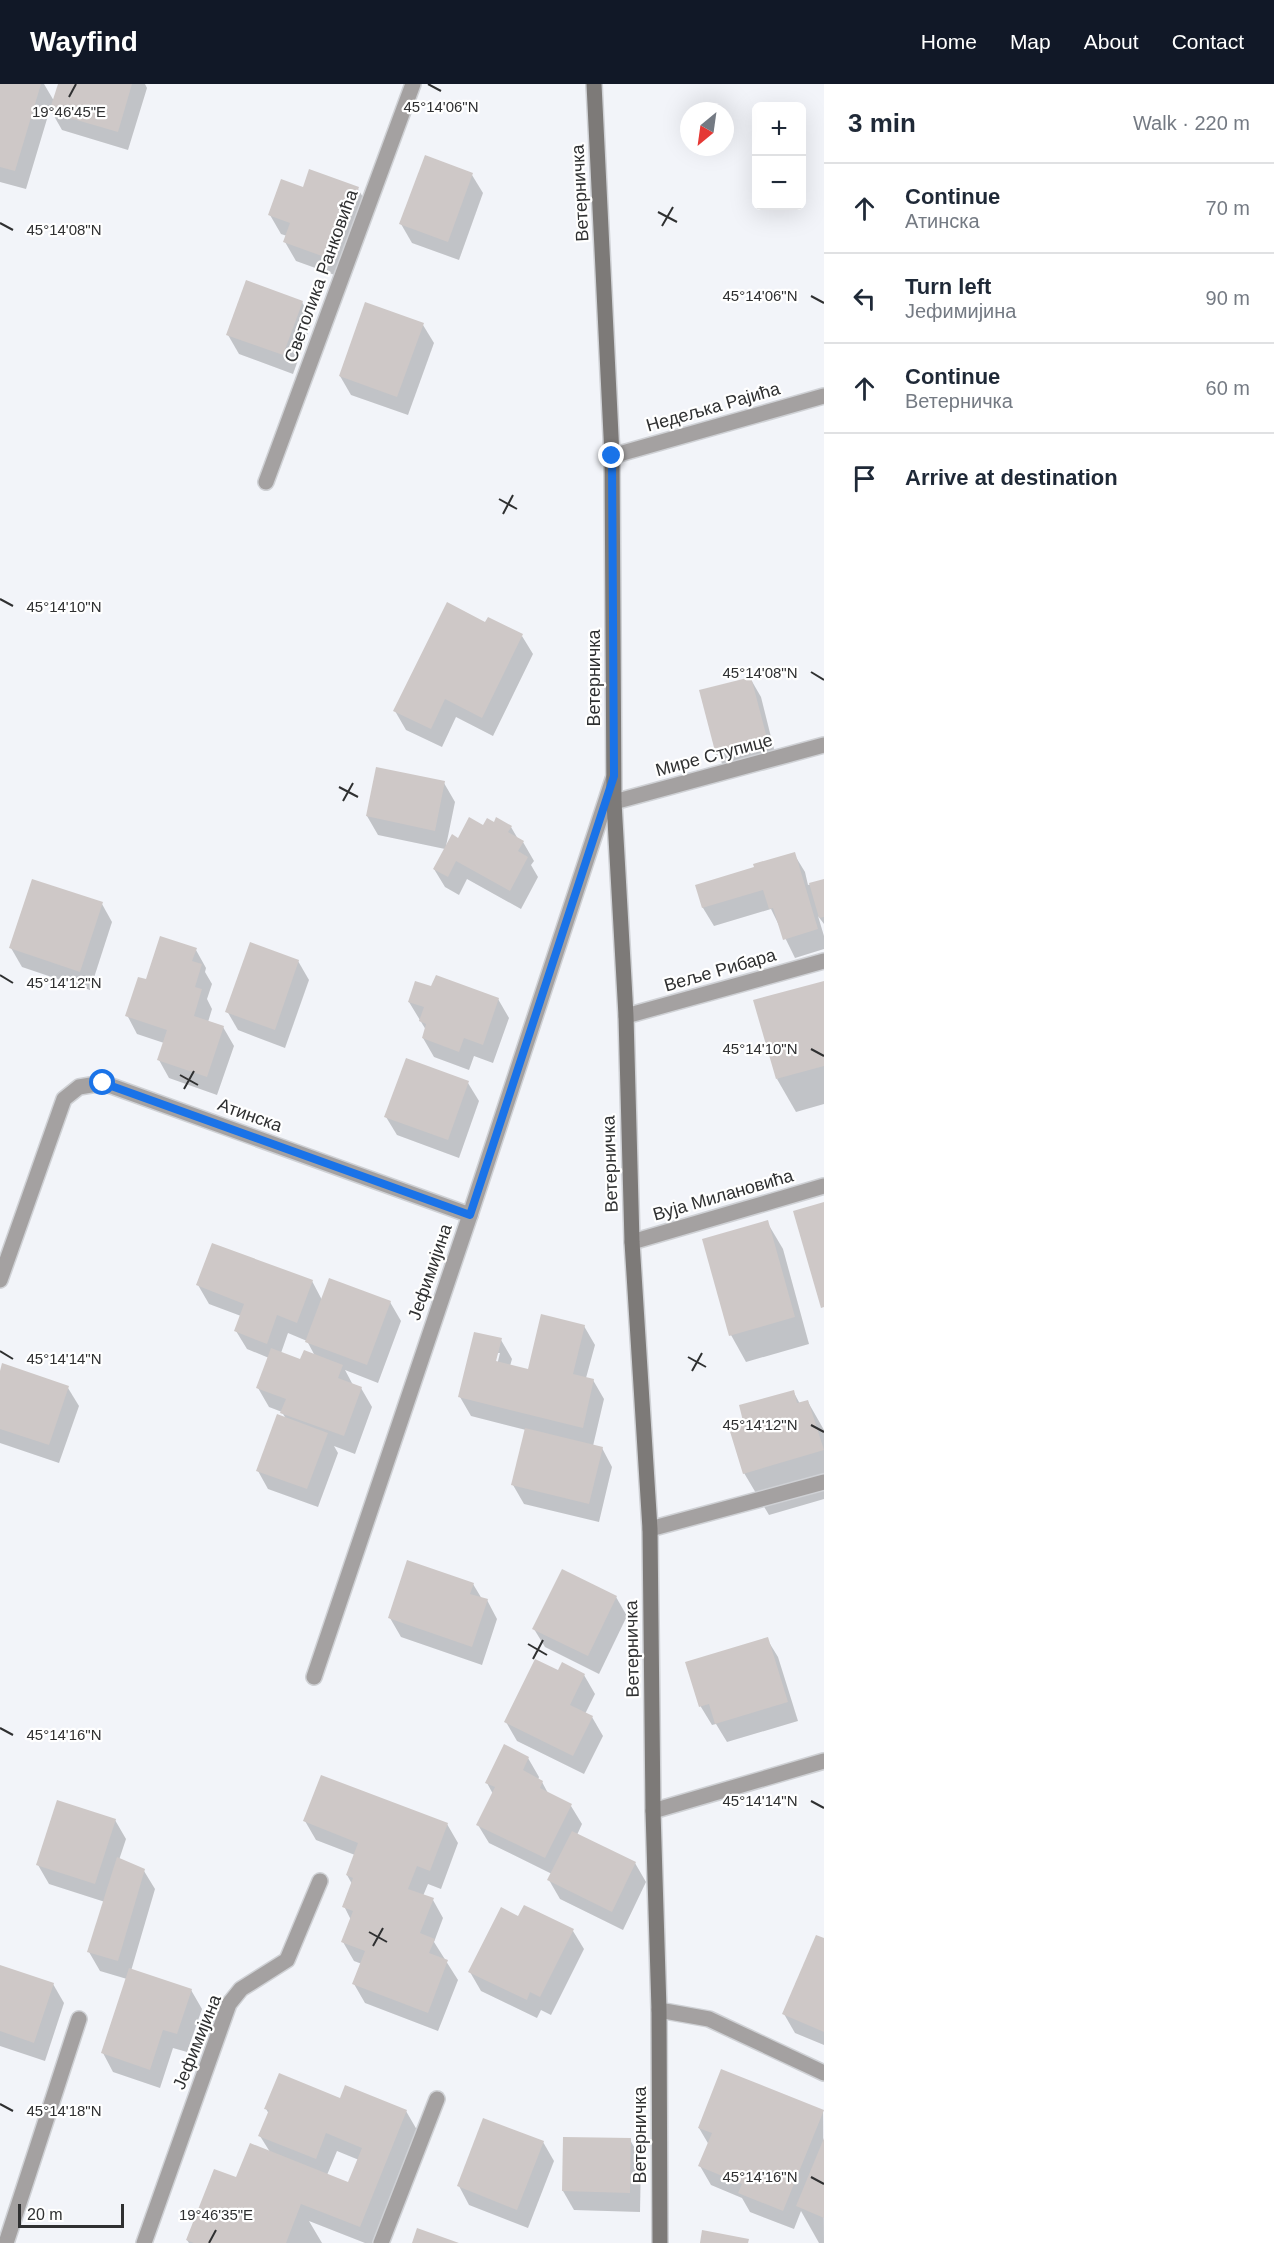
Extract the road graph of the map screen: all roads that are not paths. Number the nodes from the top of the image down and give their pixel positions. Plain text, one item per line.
1 (412, 84) edge
2 (594, 84) edge
3 (824, 396) edge
4 (612, 456) junction
5 (266, 482) dead end
6 (824, 745) edge
7 (614, 776) junction
8 (614, 802) junction
9 (824, 961) edge
10 (626, 1016) junction
11 (824, 1186) edge
12 (470, 1215) junction
13 (632, 1242) junction
14 (0, 1280) edge
15 (824, 1482) edge
16 (650, 1529) junction
17 (314, 1677) dead end
18 (824, 1761) edge
19 (653, 1811) junction
20 (320, 1881) dead end
21 (659, 2010) junction
22 (79, 2019) dead end
23 (824, 2073) edge
24 (437, 2099) dead end
25 (6, 2243) edge
26 (144, 2243) edge
27 (381, 2243) edge
28 (660, 2243) edge

1 - 5 street, Светолика Ранковића
2 - 4 street, Ветерничка
3 - 4 street, Недељка Рајића
4 - 7 street, Ветерничка
6 - 8 street, Мире Ступице
7 - 8 street, Ветерничка
7 - 12 street, Јефимијина
8 - 10 street, Ветерничка
9 - 10 street, Веље Рибара
10 - 13 street, Ветерничка
11 - 13 street, Вуја Милановића
12 - 14 street, Атинска
12 - 17 street, Јефимијина
13 - 16 street, Ветерничка
15 - 16 street
16 - 19 street, Ветерничка
18 - 19 street
19 - 21 street, Ветерничка
20 - 26 street, Јефимијина
21 - 23 street
21 - 28 street, Ветерничка
22 - 25 street
24 - 27 street

